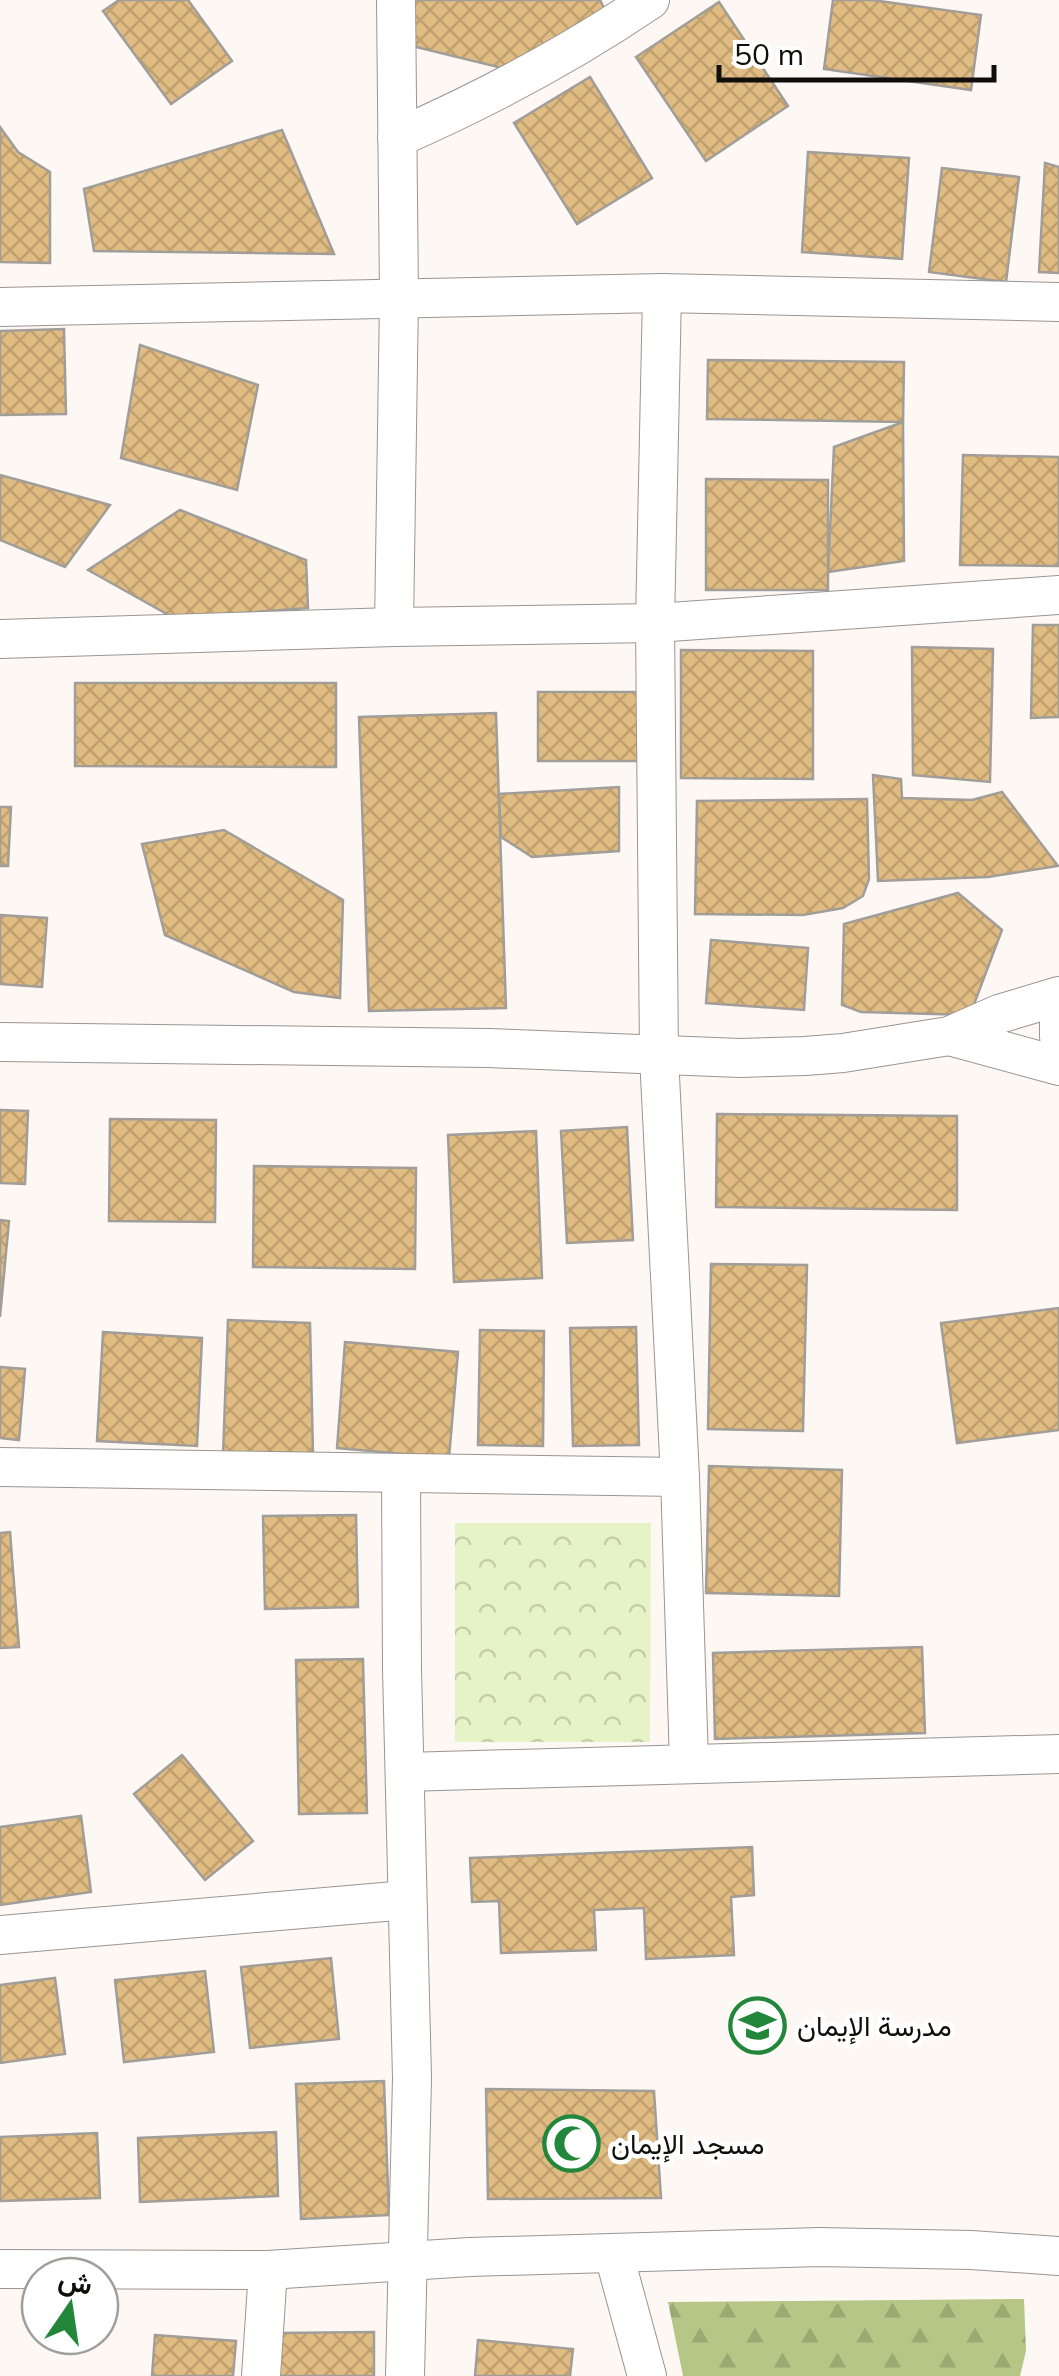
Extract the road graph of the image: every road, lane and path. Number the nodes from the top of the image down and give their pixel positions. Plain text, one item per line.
1 (396, 0) edge
2 (650, 0) edge
3 (397, 138) junction
4 (662, 293) junction
5 (399, 297) junction
6 (1059, 302) edge
7 (0, 307) edge
8 (1059, 594) edge
9 (655, 622) junction
10 (394, 626) junction
11 (0, 639) edge
12 (1059, 996) edge
13 (1059, 1017) edge
14 (948, 1036) junction
15 (1059, 1037) edge
16 (0, 1042) edge
17 (659, 1056) junction
18 (1059, 1066) edge
19 (0, 1466) edge
20 (401, 1475) junction
21 (680, 1477) junction
22 (1059, 1754) edge
23 (689, 1762) junction
24 (405, 1772) junction
25 (407, 1900) junction
26 (0, 1935) edge
27 (614, 2255) junction
28 (1059, 2256) edge
29 (410, 2262) junction
30 (0, 2269) edge
31 (268, 2270) junction
32 (261, 2376) edge
33 (406, 2376) edge
34 (647, 2376) edge

1 - 3 street
2 - 3 street
3 - 5 street
4 - 5 street
4 - 6 street
4 - 9 street
5 - 7 street
5 - 10 street
8 - 9 street
9 - 10 street
9 - 17 street
10 - 11 street
12 - 14 street
13 - 15 street
14 - 17 street
14 - 18 street
16 - 17 street
17 - 21 street
19 - 20 street
20 - 21 street
20 - 24 street
21 - 23 street
22 - 23 street
23 - 24 street
24 - 25 street
25 - 26 street
25 - 29 street
27 - 28 street
27 - 29 street
27 - 34 street
29 - 31 street
29 - 33 street
30 - 31 street
31 - 32 street

